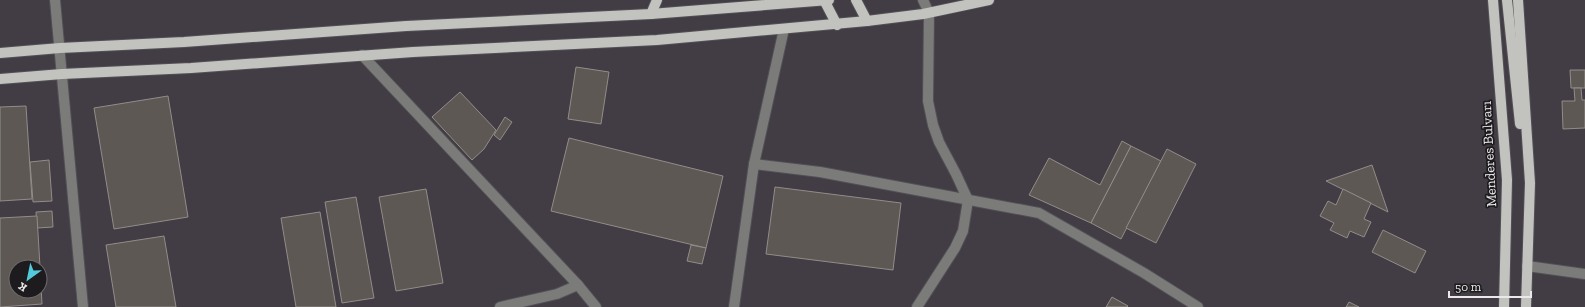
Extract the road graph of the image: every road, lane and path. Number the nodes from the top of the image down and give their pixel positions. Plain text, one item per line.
1 (55, 0) edge
2 (657, 0) edge
3 (826, 0) edge
4 (856, 0) edge
5 (923, 0) edge
6 (988, 0) edge
7 (1493, 0) edge
8 (1507, 0) edge
9 (1518, 1) edge
10 (930, 13) junction
11 (651, 14) junction
12 (867, 21) junction
13 (837, 25) junction
14 (784, 29) junction
15 (60, 48) junction
16 (0, 53) edge
17 (362, 56) junction
18 (62, 74) junction
19 (0, 79) edge
20 (754, 164) junction
21 (1530, 195) junction
22 (968, 200) junction
23 (1527, 266) junction
24 (1585, 274) edge
25 (578, 285) junction
26 (83, 307) edge
27 (500, 307) edge
28 (596, 307) edge
29 (734, 307) edge
30 (917, 307) edge
31 (1198, 307) edge
32 (1504, 307) edge
33 (1526, 307) edge

1 - 15 street
2 - 11 main road
3 - 11 main road
3 - 13 main road
4 - 12 main road
5 - 10 street
6 - 10 main road
7 - 32 main road, Menderes Bulvarı
8 - 21 main road
9 - 21 main road
10 - 12 main road
10 - 22 street
11 - 15 main road
12 - 13 main road
13 - 14 main road
14 - 17 main road
14 - 20 street
15 - 16 main road
15 - 18 street
17 - 18 main road
17 - 25 street
18 - 19 main road
18 - 26 street
20 - 22 street
20 - 29 street
21 - 23 main road
22 - 30 street
22 - 31 street
23 - 24 street
23 - 33 main road
25 - 27 street
25 - 28 street

